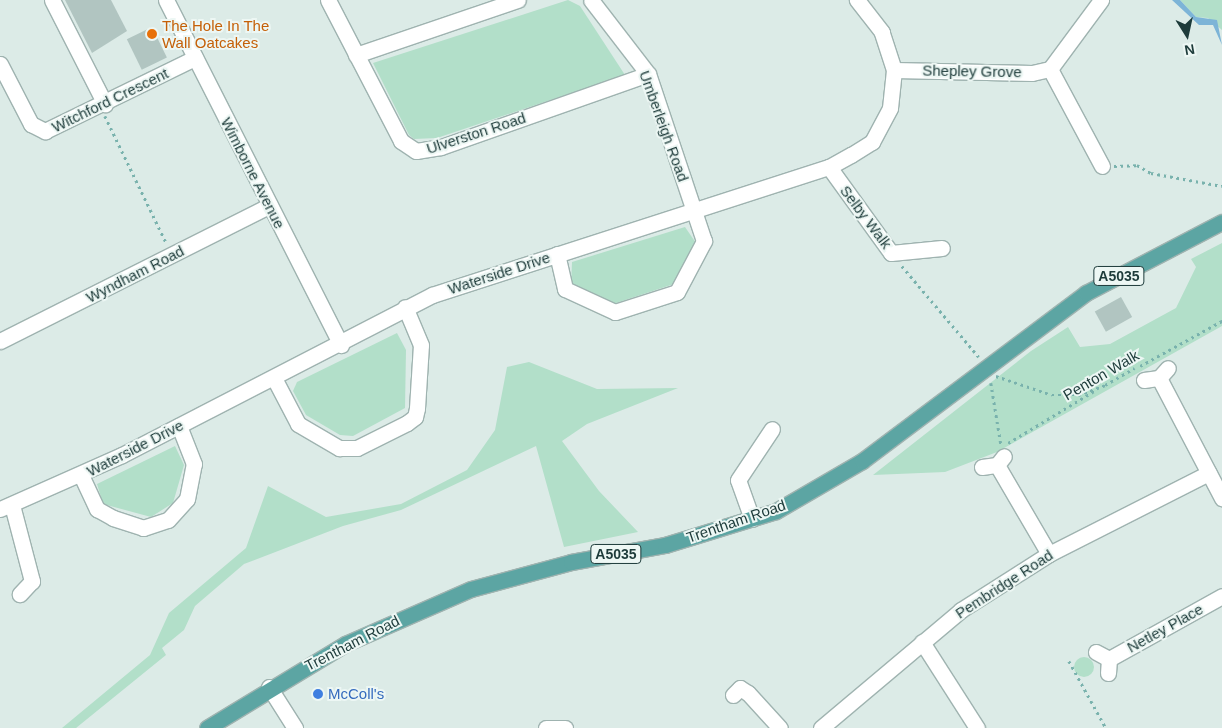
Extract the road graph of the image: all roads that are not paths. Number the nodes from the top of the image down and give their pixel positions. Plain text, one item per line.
1 (52, 0) edge
2 (166, 0) edge
3 (328, 0) edge
4 (518, 0) edge
5 (591, 0) edge
6 (857, 0) edge
7 (1101, 0) edge
8 (356, 55) junction
9 (195, 58) junction
10 (0, 64) edge
11 (1050, 69) junction
12 (894, 70) junction
13 (648, 74) junction
14 (101, 106) junction
15 (1102, 166) road end
16 (829, 167) junction
17 (270, 205) junction
18 (695, 209) junction
19 (1222, 222) edge
20 (942, 248) dead end
21 (557, 254) junction
22 (405, 307) junction
23 (0, 341) edge
24 (341, 346) junction
25 (1157, 375) dead end
26 (274, 378) junction
27 (179, 426) junction
28 (772, 429) dead end
29 (996, 459) road end
30 (1209, 473) junction
31 (81, 475) junction
32 (1222, 498) edge
33 (6, 507) edge
34 (752, 518) junction
35 (1050, 554) junction
36 (20, 594) dead end
37 (1222, 596) edge
38 (922, 642) junction
39 (1104, 661) dead end
40 (269, 687) junction
41 (733, 695) dead end
42 (207, 728) edge
43 (295, 728) edge
44 (546, 728) edge
45 (564, 728) edge
46 (780, 728) edge
47 (821, 728) edge
48 (977, 728) edge

1 - 14 street
2 - 9 street, Wimborne Avenue
3 - 8 street, Ulverston Road
4 - 8 street
5 - 13 street, Umberleigh Road
6 - 12 street, Waterside Drive
7 - 11 street
8 - 13 street, Ulverston Road
9 - 14 street, Witchford Crescent
9 - 17 street, Wimborne Avenue
10 - 14 street, Witchford Crescent
11 - 12 street, Shepley Grove
11 - 15 street
12 - 16 street, Waterside Drive
13 - 18 street, Umberleigh Road
16 - 18 street, Waterside Drive
16 - 20 street, Selby Walk
17 - 23 street, Wyndham Road
17 - 24 street, Wimborne Avenue
18 - 21 street, Waterside Drive
18 - 21 street, Umberleigh Road
19 - 34 main road, Trentham Road / A5035
21 - 22 street, Waterside Drive
22 - 24 street, Waterside Drive
22 - 26 street
24 - 26 street, Waterside Drive
25 - 30 street
26 - 27 street, Waterside Drive
27 - 31 street, Waterside Drive
27 - 31 street
28 - 34 street
29 - 35 street
30 - 32 street
30 - 35 street, Pembridge Road
31 - 33 street, Waterside Drive
33 - 36 street
34 - 40 main road, Trentham Road / A5035
35 - 38 street, Pembridge Road
37 - 39 street, Netley Place
38 - 47 street, Pembridge Road
38 - 48 street
40 - 42 main road, Trentham Road / A5035
40 - 43 street
41 - 46 street
44 - 45 street

